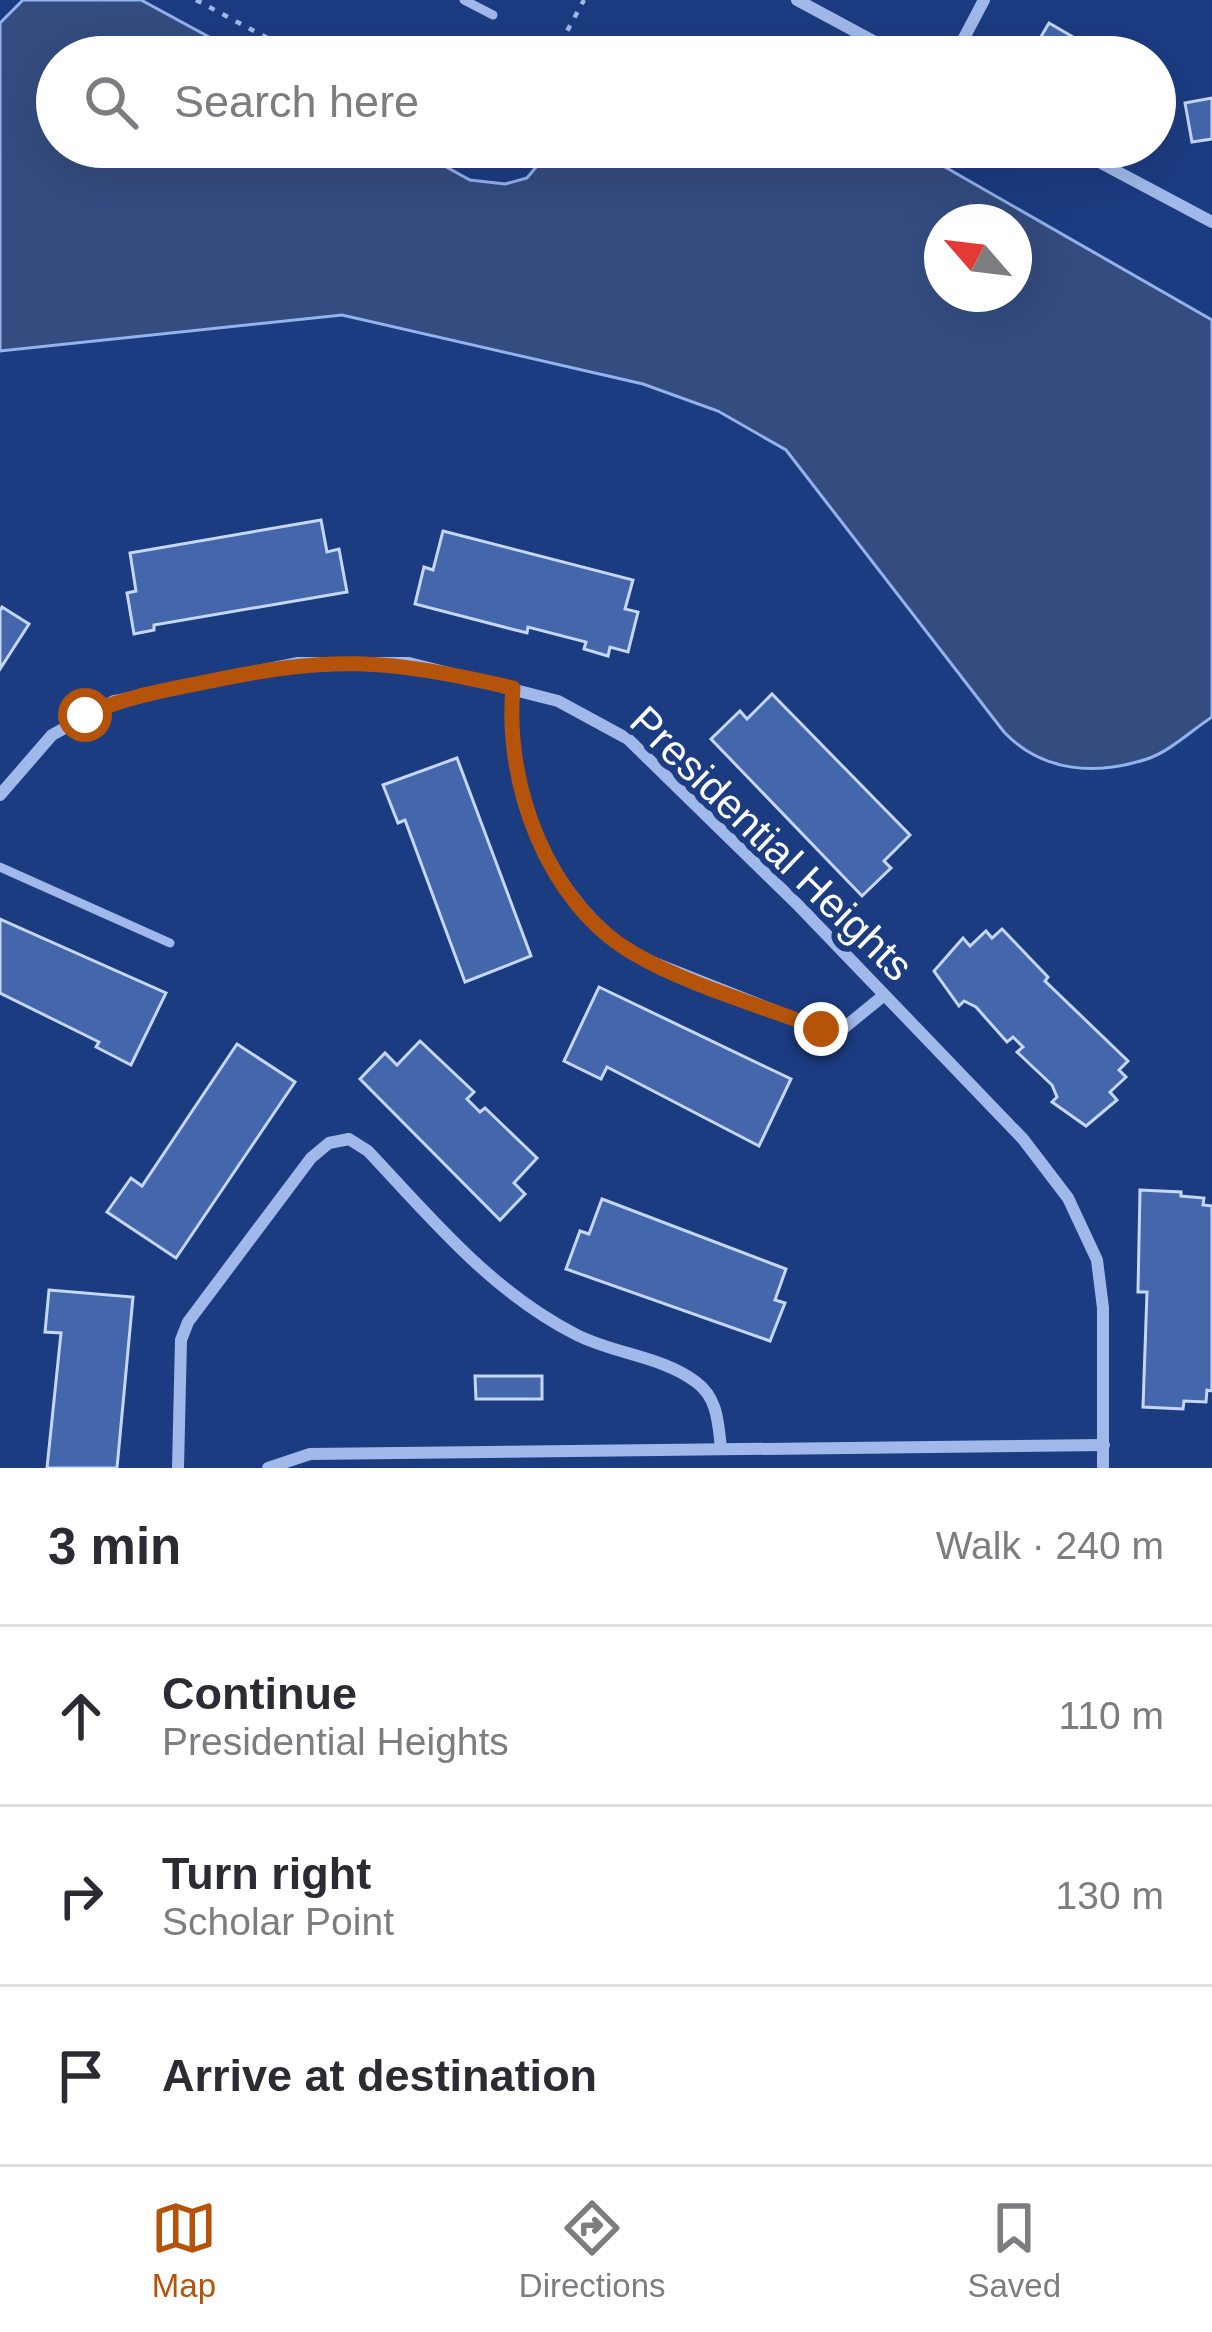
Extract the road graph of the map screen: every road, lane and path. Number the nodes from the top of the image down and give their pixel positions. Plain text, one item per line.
1 (196, 0) edge
2 (464, 0) edge
3 (584, 0) edge
4 (796, 0) edge
5 (984, 0) edge
6 (493, 15) dead end
7 (264, 36) edge
8 (564, 36) edge
9 (864, 36) edge
10 (965, 36) edge
11 (1110, 168) edge
12 (1212, 222) edge
13 (513, 688) junction
14 (0, 795) edge
15 (0, 867) edge
16 (170, 943) dead end
17 (883, 996) junction
18 (1104, 1445) junction
19 (722, 1448) junction
20 (178, 1468) edge
21 (268, 1468) edge
22 (1103, 1468) edge

1 - 7 path
2 - 6 lane
3 - 8 path
4 - 9 street
5 - 10 street
11 - 12 street
13 - 14 street, Presidential Heights
13 - 17 street, Presidential Heights
13 - 17 street
15 - 16 lane
17 - 18 street, Presidential Heights
18 - 19 street
18 - 22 street, Presidential Heights
19 - 20 street
19 - 21 street

